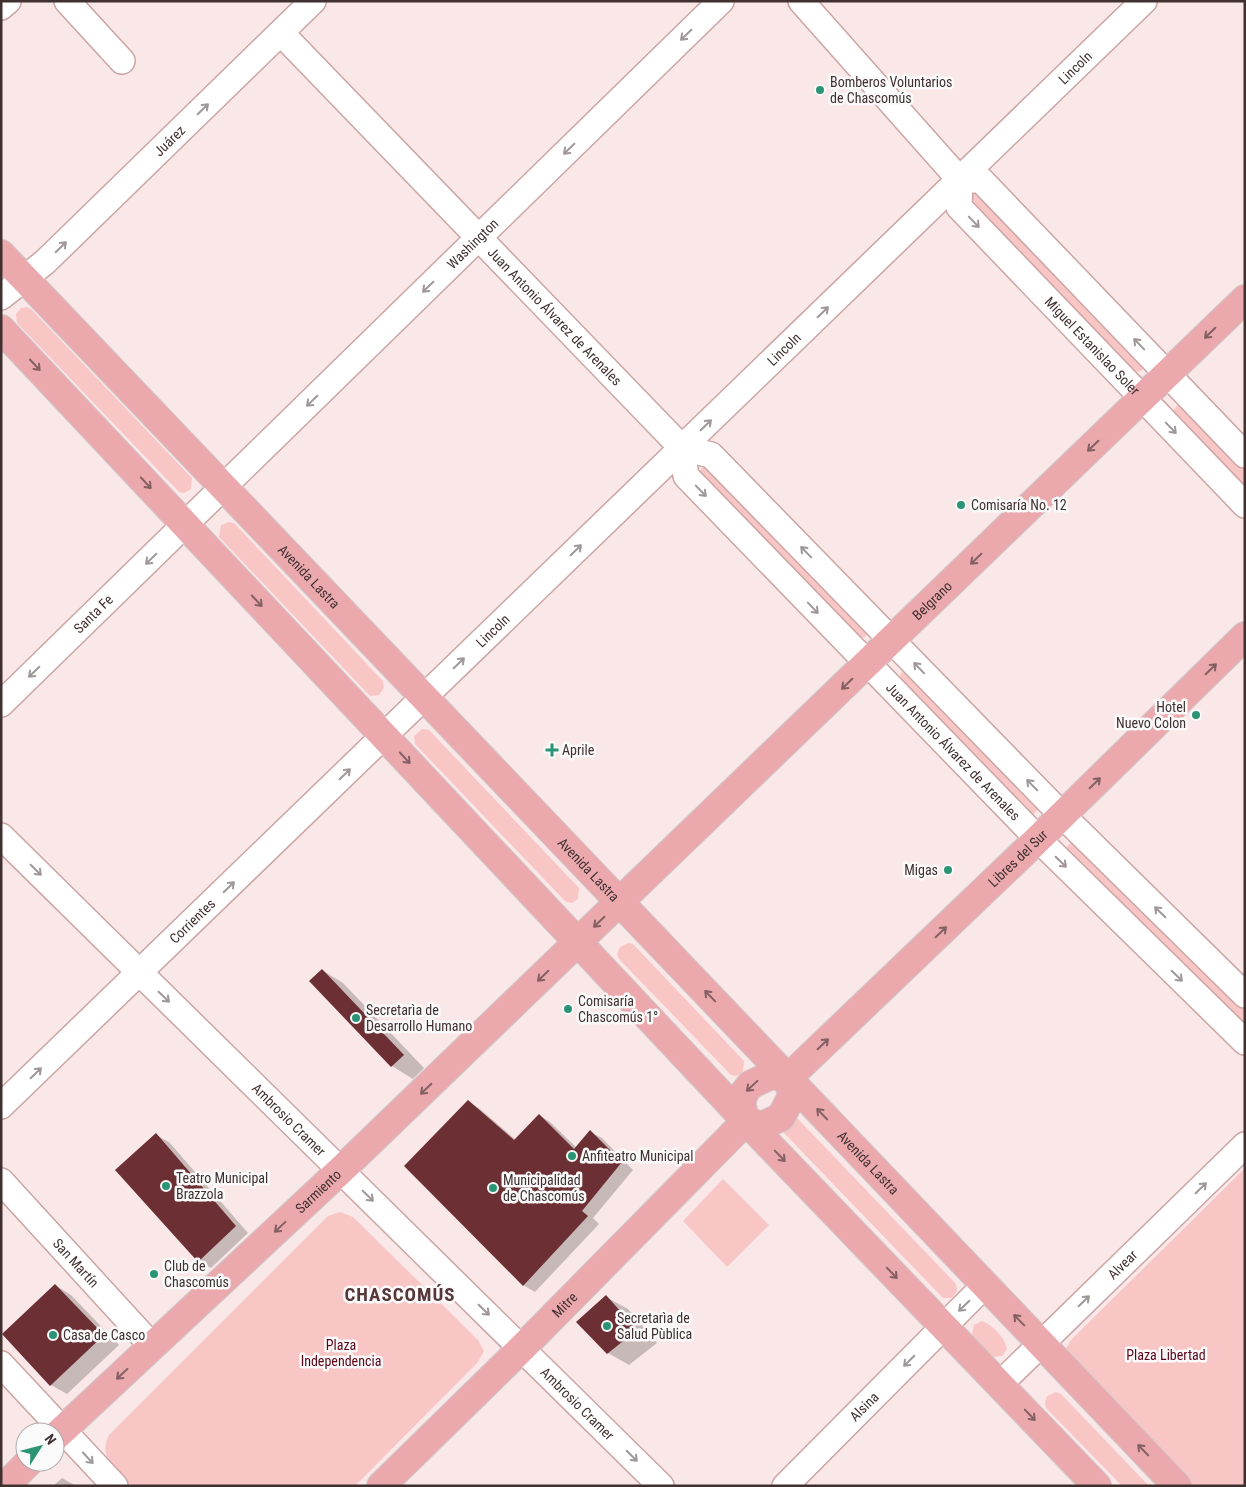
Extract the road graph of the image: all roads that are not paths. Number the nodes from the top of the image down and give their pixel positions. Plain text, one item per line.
1 (8, 1) edge
2 (67, 1) edge
3 (313, 1) edge
4 (720, 1) edge
5 (800, 1) edge
6 (1144, 1) edge
7 (1, 7) edge
8 (281, 33) junction
9 (122, 61) dead end
10 (960, 180) junction
11 (479, 237) junction
12 (1, 254) edge
13 (24, 278) junction
14 (1, 297) edge
15 (1245, 299) edge
16 (1, 329) edge
17 (1168, 374) junction
18 (1142, 398) junction
19 (682, 448) junction
20 (1245, 455) edge
21 (224, 487) junction
22 (1245, 505) edge
23 (185, 525) junction
24 (1245, 636) edge
25 (892, 640) junction
26 (867, 664) junction
27 (424, 697) junction
28 (1, 704) edge
29 (384, 736) junction
30 (1062, 815) junction
31 (1, 836) edge
32 (1038, 839) junction
33 (620, 902) junction
34 (578, 942) junction
35 (139, 973) junction
36 (1245, 995) edge
37 (1245, 1042) edge
38 (788, 1078) junction
39 (1, 1106) edge
40 (746, 1121) junction
41 (1245, 1145) edge
42 (341, 1170) junction
43 (1, 1181) edge
44 (986, 1285) junction
45 (943, 1326) junction
46 (1041, 1343) junction
47 (152, 1346) junction
48 (523, 1348) junction
49 (1, 1364) edge
50 (1000, 1384) junction
51 (50, 1422) edge
52 (65, 1427) edge
53 (65, 1439) edge
54 (19, 1472) edge
55 (5, 1486) edge
56 (114, 1486) edge
57 (381, 1486) edge
58 (661, 1486) edge
59 (785, 1486) edge
60 (1097, 1486) edge
61 (1177, 1486) edge

1 - 7 street
2 - 9 street
3 - 8 street, Juárez
4 -> 11 street, Washington
5 - 10 street
6 - 10 street, Lincoln
8 - 11 street, Juan Antonio Álvarez de Arenales
13 -> 8 street, Juárez
17 -> 10 street
10 -> 18 street, Miguel Estanislao Soler
19 -> 10 street, Lincoln
11 - 19 street, Juan Antonio Álvarez de Arenales
11 -> 21 street, Washington
12 - 13 main road, Avenida Lastra
13 - 14 street, Juárez
13 - 21 main road, Avenida Lastra
15 -> 17 main road, Belgrano
16 -> 23 main road
17 - 18 main road, Belgrano
17 - 20 street
18 -> 22 street, Miguel Estanislao Soler
18 -> 25 main road, Belgrano
25 -> 19 street
19 -> 26 street, Juan Antonio Álvarez de Arenales
27 -> 19 street, Lincoln
21 - 23 street, Washington
21 - 27 main road, Avenida Lastra
23 -> 28 street, Santa Fe
23 -> 29 main road
30 -> 24 main road, Libres del Sur
25 - 26 main road, Belgrano
30 -> 25 street
26 - 32 street, Juan Antonio Álvarez de Arenales
26 -> 33 main road, Belgrano
27 - 29 street, Lincoln
27 - 33 main road, Avenida Lastra
29 -> 34 main road
35 -> 29 street, Corrientes
30 - 32 main road, Libres del Sur
36 -> 30 street
31 -> 35 street, Ambrosio Cramer
32 -> 37 street, Juan Antonio Álvarez de Arenales
38 -> 32 main road, Libres del Sur
33 -> 34 main road, Sarmiento
38 -> 33 main road, Avenida Lastra
34 - 40 main road
34 -> 42 main road, Sarmiento
39 -> 35 street, Corrientes
35 -> 42 street, Ambrosio Cramer
38 -> 40 main road
38 - 40 main road
44 -> 38 main road, Avenida Lastra
40 -> 45 main road
40 - 48 main road, Mitre
46 -> 41 street, Alvear
42 -> 47 main road, Sarmiento
42 -> 48 street, Ambrosio Cramer
43 - 47 street, San Martín
44 -> 45 street, Alsina
46 -> 44 main road, Avenida Lastra
45 - 50 main road
45 -> 59 street, Alsina
46 - 50 street, Alvear
61 -> 46 main road, Avenida Lastra
47 -> 52 main road, Sarmiento
48 - 57 main road, Mitre
48 -> 58 street, Ambrosio Cramer
49 - 51 street
50 -> 60 main road
53 -> 56 street
54 - 55 main road

